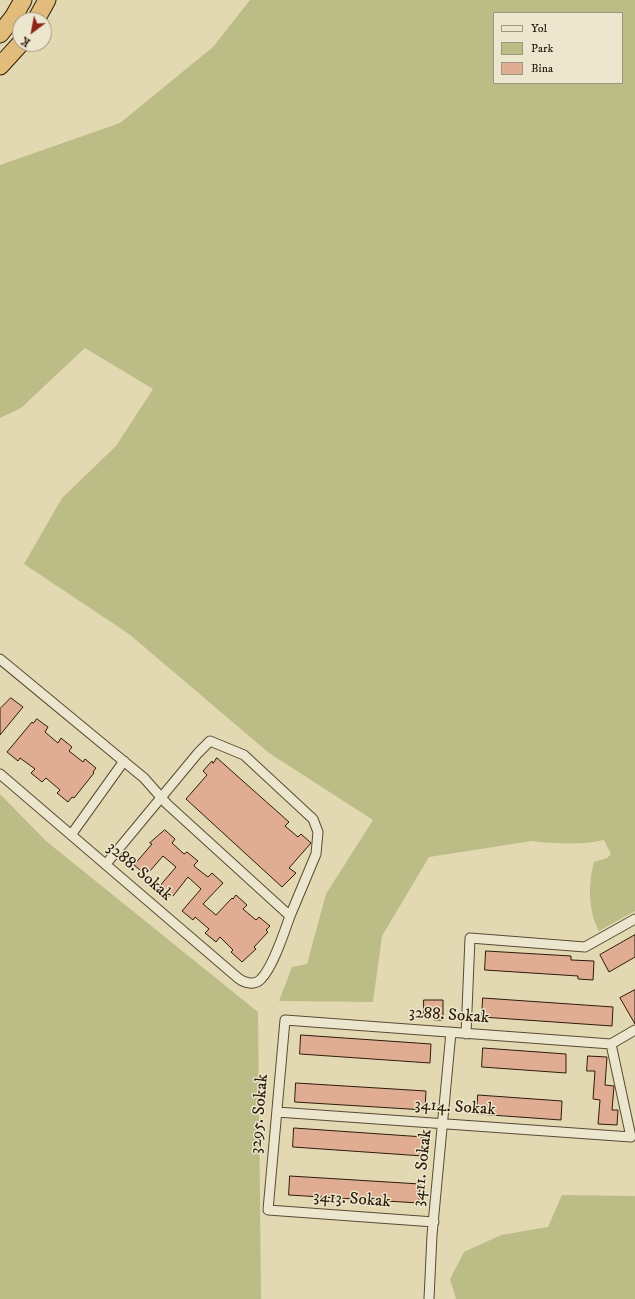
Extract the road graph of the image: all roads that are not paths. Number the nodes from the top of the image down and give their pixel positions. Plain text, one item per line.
1 (23, 0) edge
2 (47, 0) edge
3 (40, 12) edge
4 (0, 34) edge
5 (13, 52) edge
6 (0, 66) edge
7 (0, 659) edge
8 (124, 761) junction
9 (0, 774) edge
10 (162, 798) junction
11 (72, 835) junction
12 (106, 864) junction
13 (290, 916) junction
14 (635, 919) edge
15 (285, 1020) joint
16 (635, 1030) edge
17 (451, 1032) junction
18 (466, 1034) junction
19 (610, 1044) junction
20 (277, 1112) junction
21 (443, 1123) junction
22 (268, 1210) joint
23 (434, 1222) junction
24 (429, 1299) edge

1 - 4 highway
2 - 3 highway
5 - 6 highway
7 - 8 street
8 - 10 street
8 - 11 street
9 - 11 street, 3288. Sokak
10 - 12 street
10 - 13 street
10 - 13 street
11 - 12 street, 3288. Sokak
12 - 13 street, 3288. Sokak
14 - 18 street
15 - 17 street, 3288. Sokak
15 - 20 street, 3295. Sokak
16 - 19 street
17 - 18 street, 3288. Sokak
17 - 21 street, 3411. Sokak
18 - 19 street, 3288. Sokak
19 - 21 street, 3414. Sokak
20 - 21 street, 3414. Sokak
20 - 22 street, 3295. Sokak
21 - 23 street, 3411. Sokak
22 - 23 street, 3413. Sokak
23 - 24 street, 3411. Sokak

